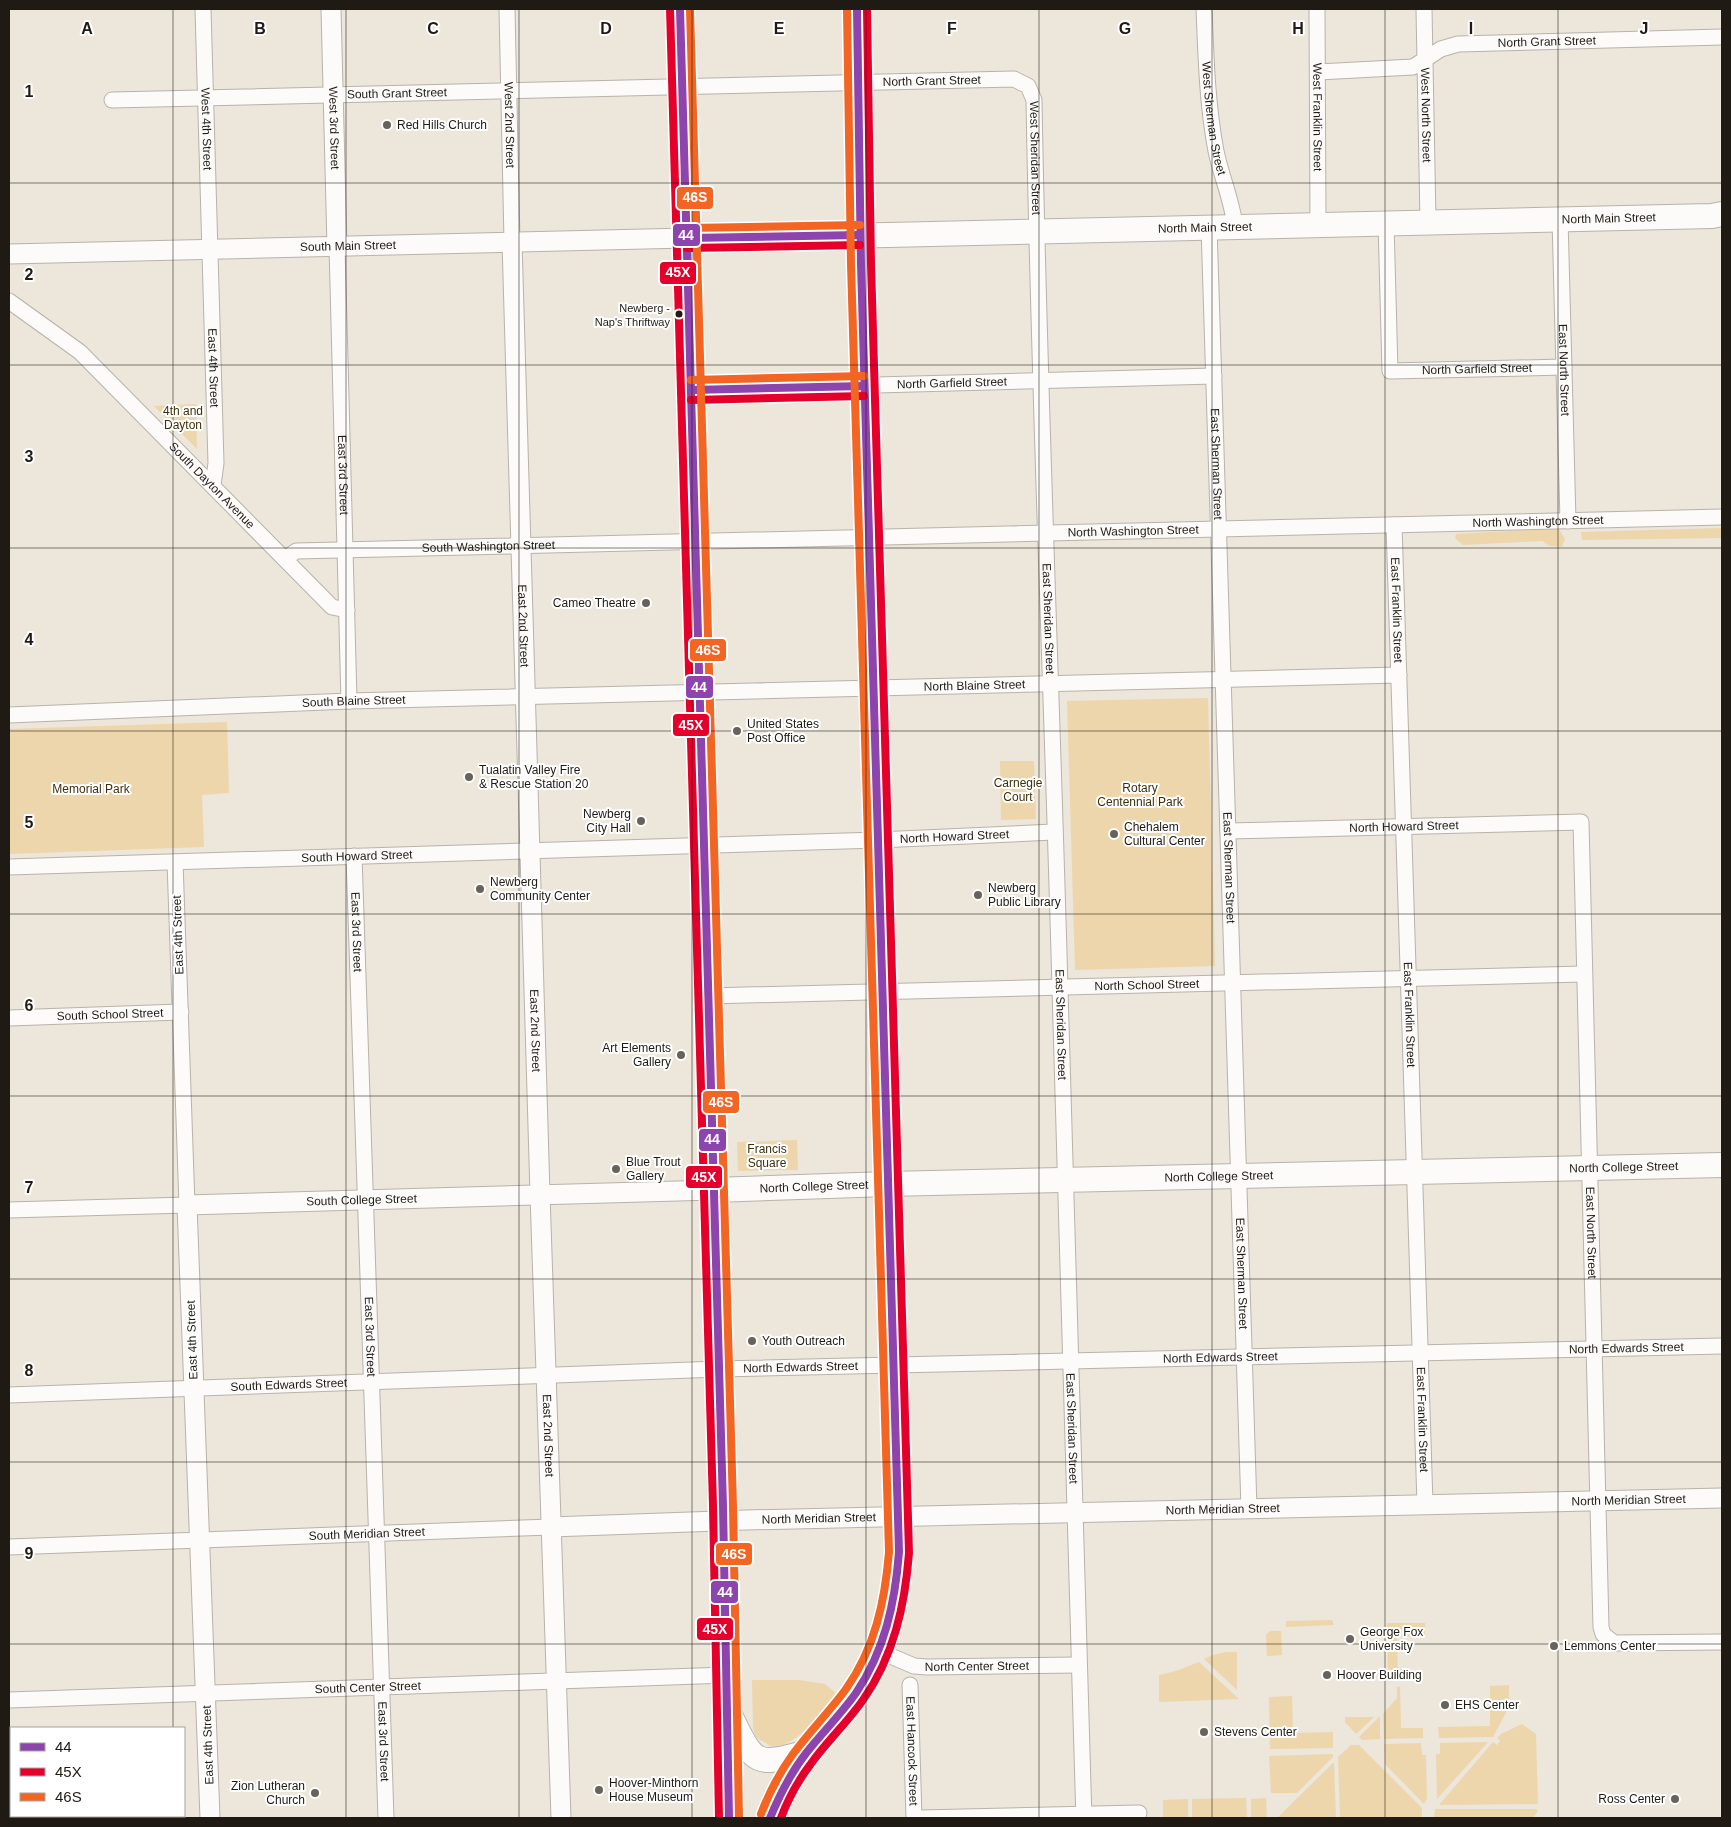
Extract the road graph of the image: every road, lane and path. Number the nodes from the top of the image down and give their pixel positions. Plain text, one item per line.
1 (203, 9) edge
2 (331, 9) edge
3 (507, 9) edge
4 (680, 9) edge
5 (857, 9) edge
6 (1204, 9) edge
7 (1317, 9) edge
8 (1424, 9) edge
9 (1722, 37) edge
10 (1425, 59) junction
11 (1318, 72) junction
12 (859, 83) junction
13 (1028, 86) joint
14 (683, 87) junction
15 (508, 90) junction
16 (333, 95) junction
17 (206, 98) junction
18 (112, 100) dead end
19 (1722, 214) edge
20 (1560, 220) junction
21 (1386, 222) junction
22 (1428, 222) junction
23 (1318, 224) junction
24 (1209, 226) junction
25 (1235, 226) junction
26 (1036, 230) junction
27 (860, 235) junction
28 (687, 238) junction
29 (512, 242) junction
30 (337, 246) junction
31 (210, 250) junction
32 (9, 254) edge
33 (9, 301) edge
34 (1564, 367) junction
35 (1214, 376) junction
36 (1040, 381) junction
37 (864, 386) junction
38 (692, 390) junction
39 (213, 485) junction
40 (1722, 517) edge
41 (1568, 521) junction
42 (1394, 525) junction
43 (1218, 529) junction
44 (1045, 533) junction
45 (869, 536) junction
46 (696, 540) junction
47 (521, 545) junction
48 (345, 550) junction
49 (285, 559) junction
50 (347, 610) junction
51 (1399, 675) junction
52 (1223, 679) junction
53 (1049, 684) junction
54 (873, 688) junction
55 (700, 693) junction
56 (525, 696) junction
57 (349, 701) junction
58 (9, 715) edge
59 (1581, 822) joint
60 (1404, 827) junction
61 (1054, 832) junction
62 (1228, 832) junction
63 (878, 840) junction
64 (705, 845) junction
65 (530, 851) junction
66 (354, 856) junction
67 (175, 862) junction
68 (9, 867) edge
69 (1584, 974) junction
70 (1408, 978) junction
71 (1232, 983) junction
72 (1060, 987) junction
73 (882, 992) junction
74 (709, 996) junction
75 (180, 1012) junction
76 (9, 1018) edge
77 (1722, 1165) edge
78 (1589, 1169) junction
79 (1414, 1173) junction
80 (1238, 1176) junction
81 (1064, 1181) junction
82 (888, 1184) junction
83 (714, 1190) junction
84 (540, 1194) junction
85 (366, 1200) junction
86 (187, 1205) junction
87 (9, 1210) edge
88 (1722, 1346) edge
89 (1594, 1349) junction
90 (1420, 1353) junction
91 (1244, 1357) junction
92 (1070, 1361) junction
93 (894, 1366) junction
94 (720, 1370) junction
95 (546, 1376) junction
96 (372, 1382) junction
97 (194, 1388) junction
98 (9, 1395) edge
99 (1722, 1498) edge
100 (1598, 1500) junction
101 (1425, 1504) junction
102 (1249, 1509) junction
103 (1074, 1513) junction
104 (898, 1516) junction
105 (724, 1521) junction
106 (551, 1527) junction
107 (377, 1534) junction
108 (200, 1540) junction
109 (9, 1547) edge
110 (1722, 1642) edge
111 (879, 1651) junction
112 (1079, 1665) junction
113 (727, 1675) junction
114 (556, 1680) junction
115 (910, 1685) dead end
116 (382, 1686) junction
117 (206, 1693) junction
118 (9, 1700) edge
119 (728, 1712) junction
120 (807, 1752) junction
121 (773, 1810) edge
122 (1139, 1813) dead end
123 (1084, 1816) edge
124 (210, 1818) edge
125 (386, 1818) edge
126 (561, 1818) edge
127 (729, 1818) edge
128 (750, 1818) edge
129 (914, 1818) edge
130 (920, 1818) edge

1 - 17 street, West 4th Street
2 - 16 street, West 3rd Street
3 - 15 street, West 2nd Street
4 - 14 main road
5 - 12 main road
6 - 25 street, West Sherman Street
7 - 11 street, West Franklin Street
8 - 10 street, West North Street
9 - 10 street, North Grant Street
10 - 11 street, North Grant Street
10 - 22 street, West North Street
11 - 23 street, West Franklin Street
12 - 13 street, North Grant Street
12 - 14 street, North Grant Street
12 - 27 main road
13 - 26 street, West Sheridan Street
14 - 15 street, South Grant Street
14 - 28 main road
15 - 16 street, South Grant Street
15 - 29 street, West 2nd Street
16 - 17 street, South Grant Street
16 - 30 street, West 3rd Street
17 - 18 street, South Grant Street
17 - 31 street, West 4th Street
19 - 20 main road, North Main Street
20 - 22 main road, North Main Street
20 - 34 street, East North Street
21 - 22 main road, North Main Street
21 - 23 main road, North Main Street
21 - 34 street, North Garfield Street
23 - 25 main road, North Main Street
24 - 25 main road, North Main Street
24 - 26 main road, North Main Street
24 - 35 street, East Sherman Street
26 - 27 main road, North Main Street
26 - 36 street, East Sheridan Street
27 - 28 main road, North Main Street
27 - 37 main road
28 - 29 street, South Main Street
28 - 38 main road
29 - 30 street, South Main Street
29 - 47 street, East 2nd Street
30 - 31 street, South Main Street
30 - 48 street, East 3rd Street
31 - 32 street, South Main Street
31 - 39 street, East 4th Street
33 - 39 street, South Dayton Avenue
34 - 41 street, East North Street
35 - 36 street, North Garfield Street
35 - 43 street, East Sherman Street
36 - 37 street, North Garfield Street
36 - 44 street, East Sheridan Street
37 - 38 street, North Garfield Street
37 - 45 main road
38 - 46 main road
39 - 49 street, South Dayton Avenue
40 - 41 street, North Washington Street
41 - 42 street, North Washington Street
42 - 43 street, North Washington Street
42 - 51 street, East Franklin Street
43 - 44 street, North Washington Street
43 - 52 street, East Sherman Street
44 - 45 street, North Washington Street
44 - 53 street, East Sheridan Street
45 - 46 street, North Washington Street
45 - 54 main road
46 - 47 street, South Washington Street
46 - 55 main road
47 - 48 street, South Washington Street
47 - 56 street, East 2nd Street
48 - 49 street, South Washington Street
48 - 50 street, East 3rd Street
49 - 50 street, South Dayton Avenue
50 - 57 street, East 3rd Street
51 - 52 street, North Blaine Street
51 - 60 street, East Franklin Street
52 - 53 street, North Blaine Street
52 - 62 street, East Sherman Street
53 - 54 street, North Blaine Street
53 - 61 street, East Sheridan Street
54 - 55 street, North Blaine Street
54 - 63 main road
55 - 56 street, South Blaine Street
55 - 64 main road
56 - 57 street, South Blaine Street
56 - 65 street, East 2nd Street
57 - 58 street, South Blaine Street
59 - 60 street, North Howard Street
59 - 69 street, East North Street
60 - 62 street, North Howard Street
60 - 70 street, East Franklin Street
61 - 63 street, North Howard Street
61 - 72 street, East Sheridan Street
62 - 71 street, East Sherman Street
63 - 64 street, North Howard Street
63 - 73 main road
64 - 65 street, South Howard Street
64 - 74 main road
65 - 66 street, South Howard Street
65 - 84 street, East 2nd Street
66 - 67 street, South Howard Street
66 - 85 street, East 3rd Street
67 - 68 street, South Howard Street
67 - 75 street, East 4th Street
69 - 70 street, North School Street
69 - 78 street, East North Street
70 - 71 street, North School Street
70 - 79 street, East Franklin Street
71 - 72 street, North School Street
71 - 80 street, East Sherman Street
72 - 73 street, North School Street
72 - 81 street, East Sheridan Street
73 - 74 street, North School Street
73 - 82 main road
74 - 83 main road
75 - 76 street, South School Street
75 - 86 street, East 4th Street
77 - 78 main road, North College Street
78 - 79 main road, North College Street
78 - 89 street, East North Street
79 - 80 main road, North College Street
79 - 90 street, East Franklin Street
80 - 81 main road, North College Street
80 - 91 street, East Sherman Street
81 - 82 main road, North College Street
81 - 92 street, East Sheridan Street
82 - 83 main road, North College Street
82 - 93 main road
83 - 84 street, South College Street
83 - 94 main road
84 - 85 street, South College Street
84 - 95 street, East 2nd Street
85 - 86 street, South College Street
85 - 96 street, East 3rd Street
86 - 87 street, South College Street
86 - 97 street, East 4th Street
88 - 89 street, North Edwards Street
89 - 90 street, North Edwards Street
89 - 100 street, East North Street
90 - 91 street, North Edwards Street
90 - 101 street, East Franklin Street
91 - 92 street, North Edwards Street
91 - 102 street, East Sherman Street
92 - 93 street, North Edwards Street
92 - 103 street, East Sheridan Street
93 - 94 street, North Edwards Street
93 - 104 main road
94 - 95 street, South Edwards Street
94 - 105 main road
95 - 96 street, South Edwards Street
95 - 106 street, East 2nd Street
96 - 97 street, South Edwards Street
96 - 107 street, East 3rd Street
97 - 98 street, South Edwards Street
97 - 108 street, East 4th Street
99 - 100 street, North Meridian Street
100 - 101 street, North Meridian Street
100 - 110 street, East North Street
101 - 102 street, North Meridian Street
102 - 103 street, North Meridian Street
103 - 104 street, North Meridian Street
103 - 112 street, East Sheridan Street
104 - 105 street, North Meridian Street
104 - 111 main road
105 - 106 street, South Meridian Street
105 - 113 main road
106 - 107 street, South Meridian Street
106 - 114 street, East 2nd Street
107 - 108 street, South Meridian Street
107 - 116 street, East 3rd Street
108 - 109 street, South Meridian Street
108 - 117 street, East 4th Street
111 - 112 street, North Center Street
111 - 120 main road
112 - 123 street, East Sheridan Street
113 - 114 street, South Center Street
113 - 119 main road
114 - 116 street, South Center Street
114 - 126 street, East 2nd Street
115 - 129 street, East Hancock Street
116 - 117 street, South Center Street
116 - 125 street, East 3rd Street
117 - 118 street, South Center Street
117 - 124 street, East 4th Street
119 - 120 main road
119 - 127 main road
120 - 121 main road
121 - 128 main road
122 - 123 street
123 - 130 street

